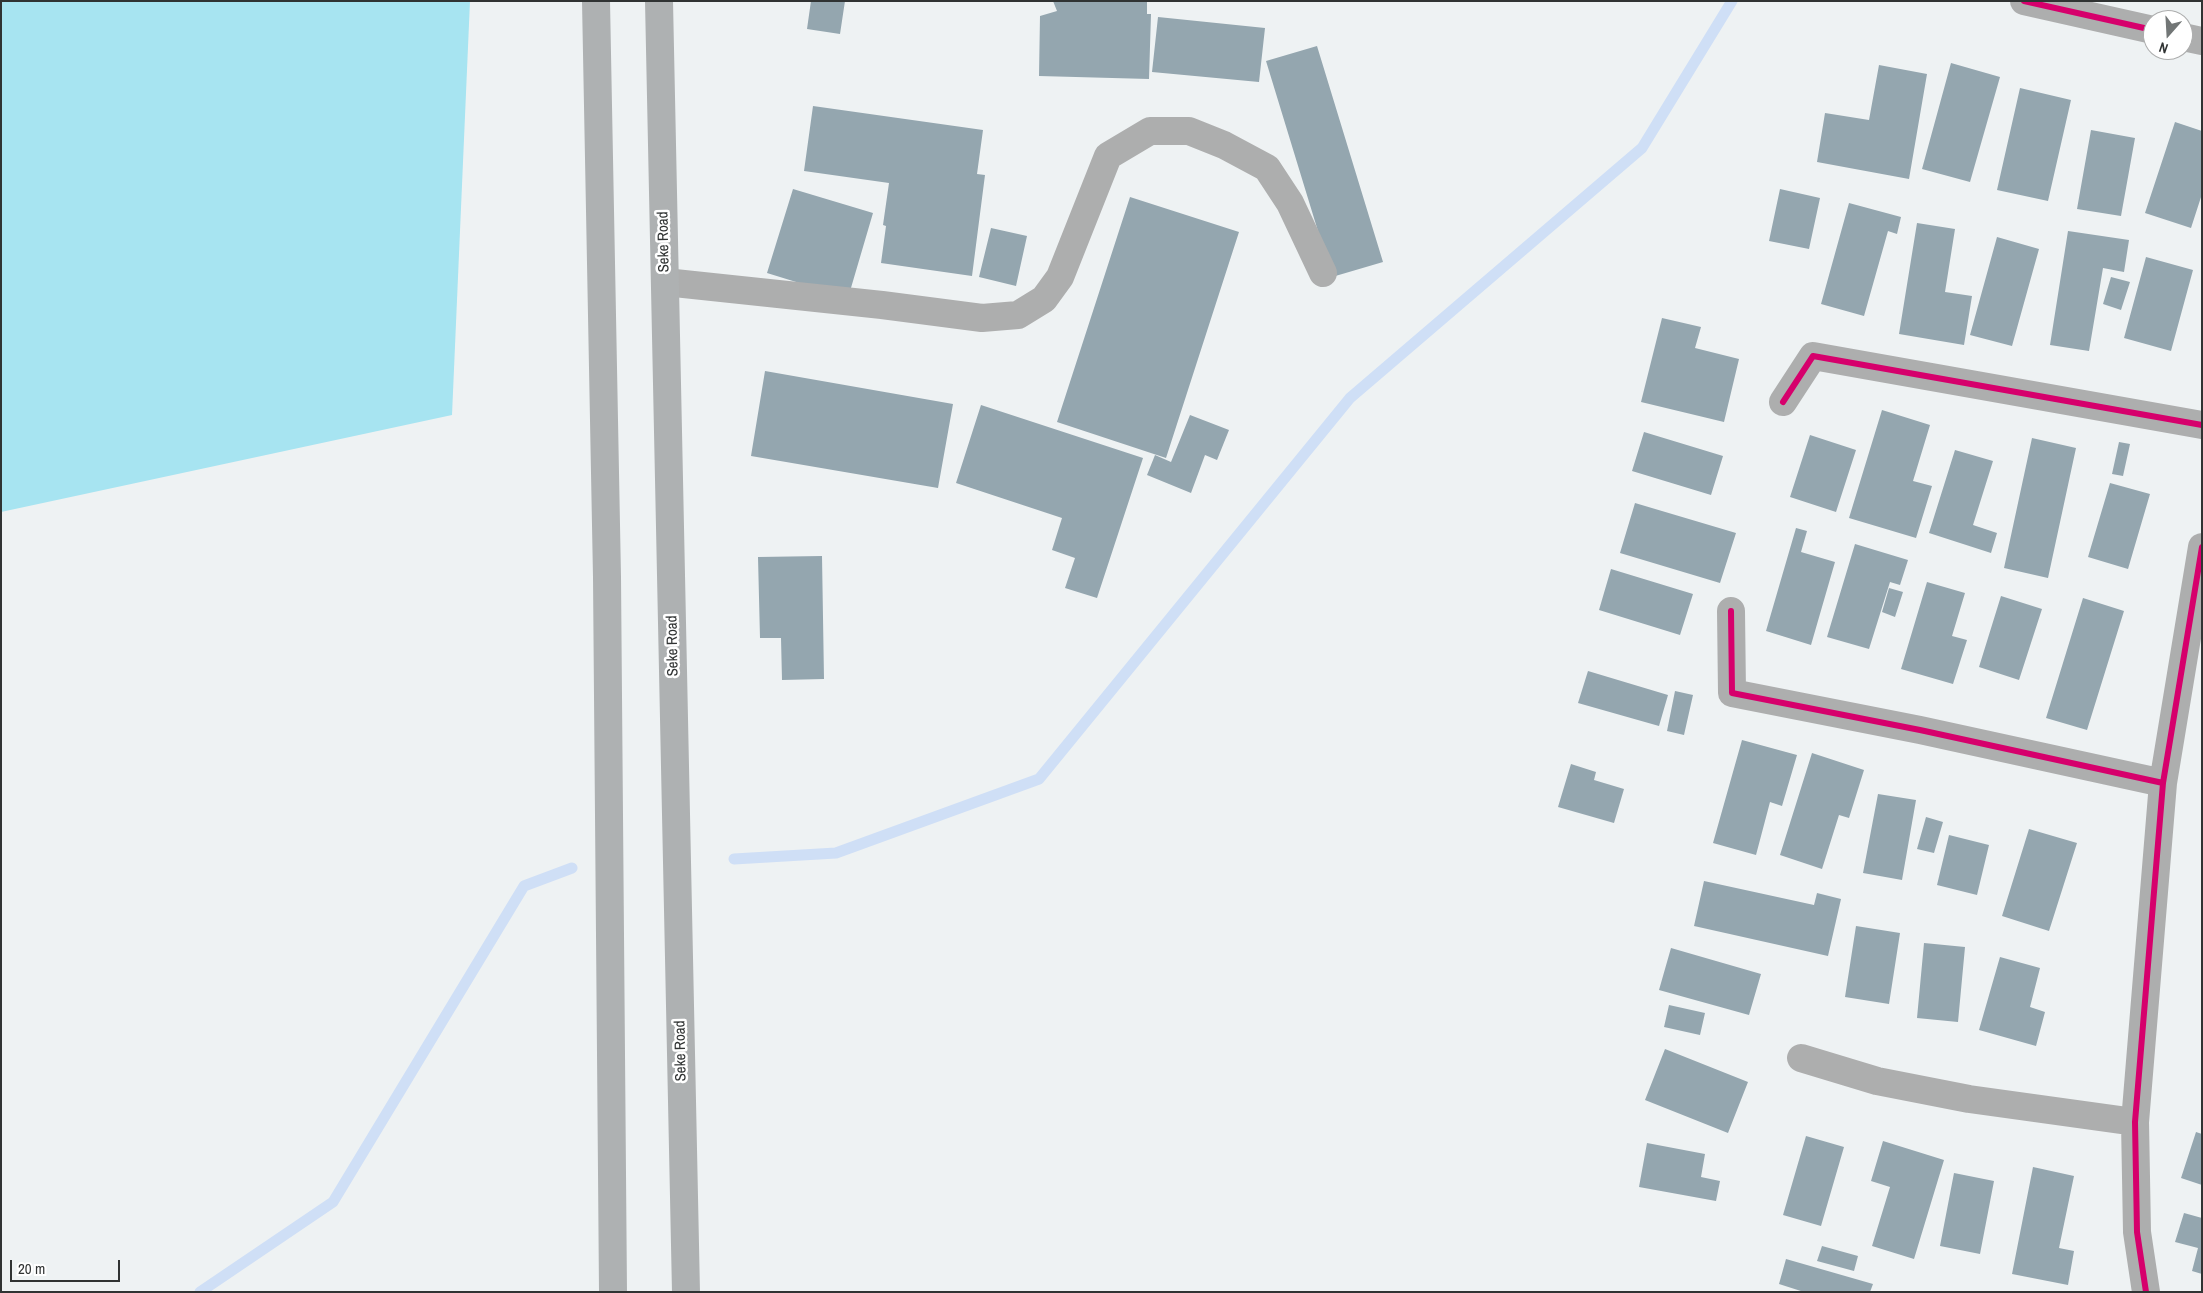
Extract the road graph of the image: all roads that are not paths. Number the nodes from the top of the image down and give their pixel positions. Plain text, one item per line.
1 (596, 1) edge
2 (659, 1) edge
3 (2024, 1) edge
4 (2143, 28) edge
5 (1323, 273) dead end
6 (665, 282) junction
7 (1782, 402) dead end
8 (2202, 425) edge
9 (2202, 547) edge
10 (1732, 611) dead end
11 (2163, 783) junction
12 (1801, 1058) dead end
13 (2135, 1122) junction
14 (613, 1292) edge
15 (686, 1292) edge
16 (2146, 1292) edge

1 - 14 main road
2 - 6 main road, Seke Road
3 - 4 street
5 - 6 street
6 - 15 main road, Seke Road
7 - 8 street
9 - 11 street
10 - 11 street
11 - 13 street
12 - 13 street
13 - 16 street

